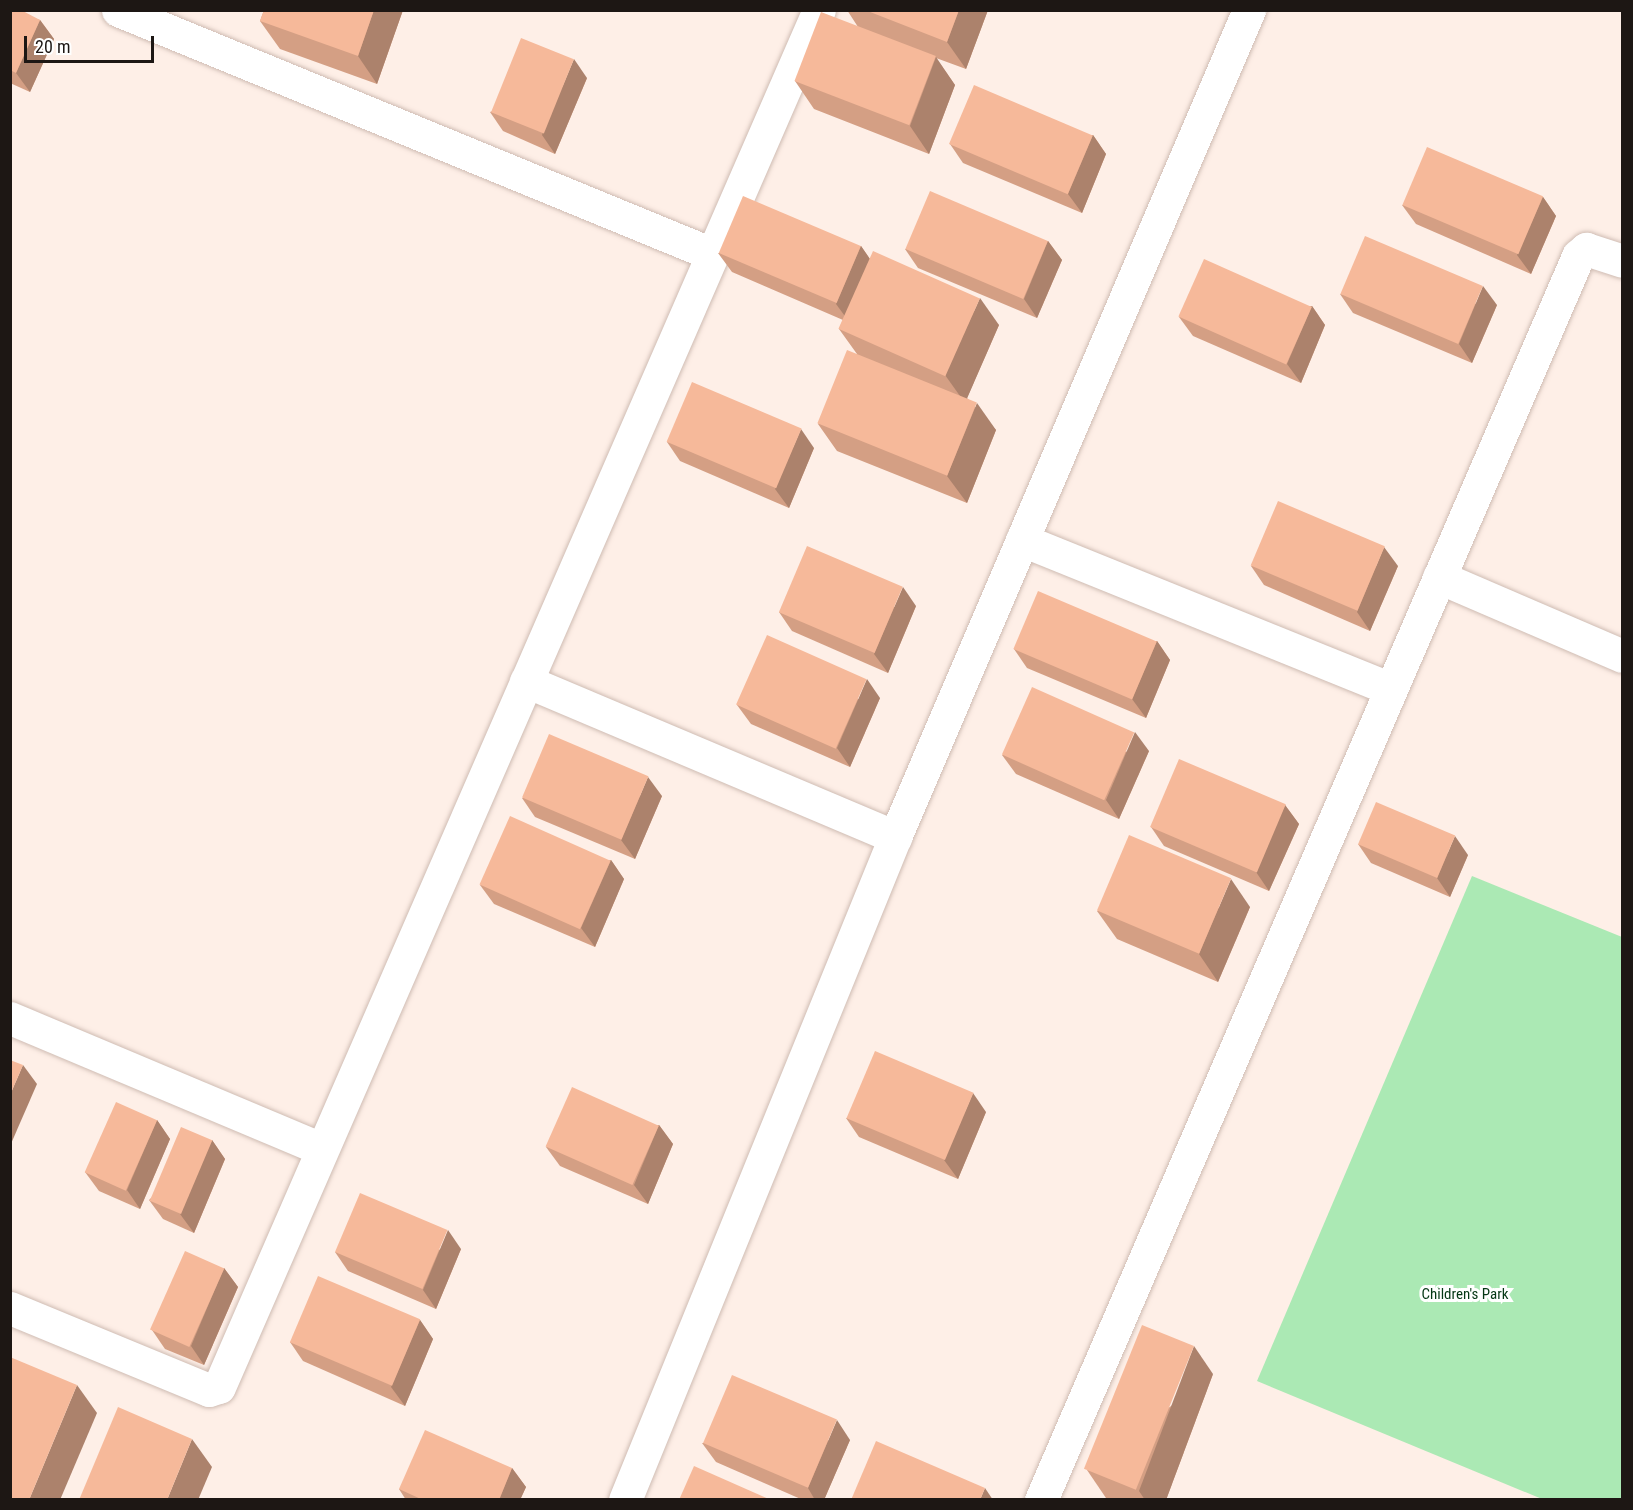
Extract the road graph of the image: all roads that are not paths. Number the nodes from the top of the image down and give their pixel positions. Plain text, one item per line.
1 (118, 10) edge
2 (819, 10) edge
3 (1250, 10) edge
4 (712, 254) junction
5 (1623, 261) edge
6 (1022, 540) junction
7 (1440, 577) junction
8 (1623, 656) edge
9 (526, 681) junction
10 (1390, 689) junction
11 (895, 837) junction
12 (10, 1018) edge
13 (322, 1149) junction
14 (10, 1308) edge
15 (1048, 1497) edge
16 (626, 1500) edge

1 - 4 street
2 - 4 street
3 - 6 street
4 - 9 street
5 - 7 street
6 - 10 street
6 - 11 street
7 - 8 street
7 - 10 street
9 - 11 street
9 - 13 street
10 - 15 street
11 - 16 street
12 - 13 street
13 - 14 street

